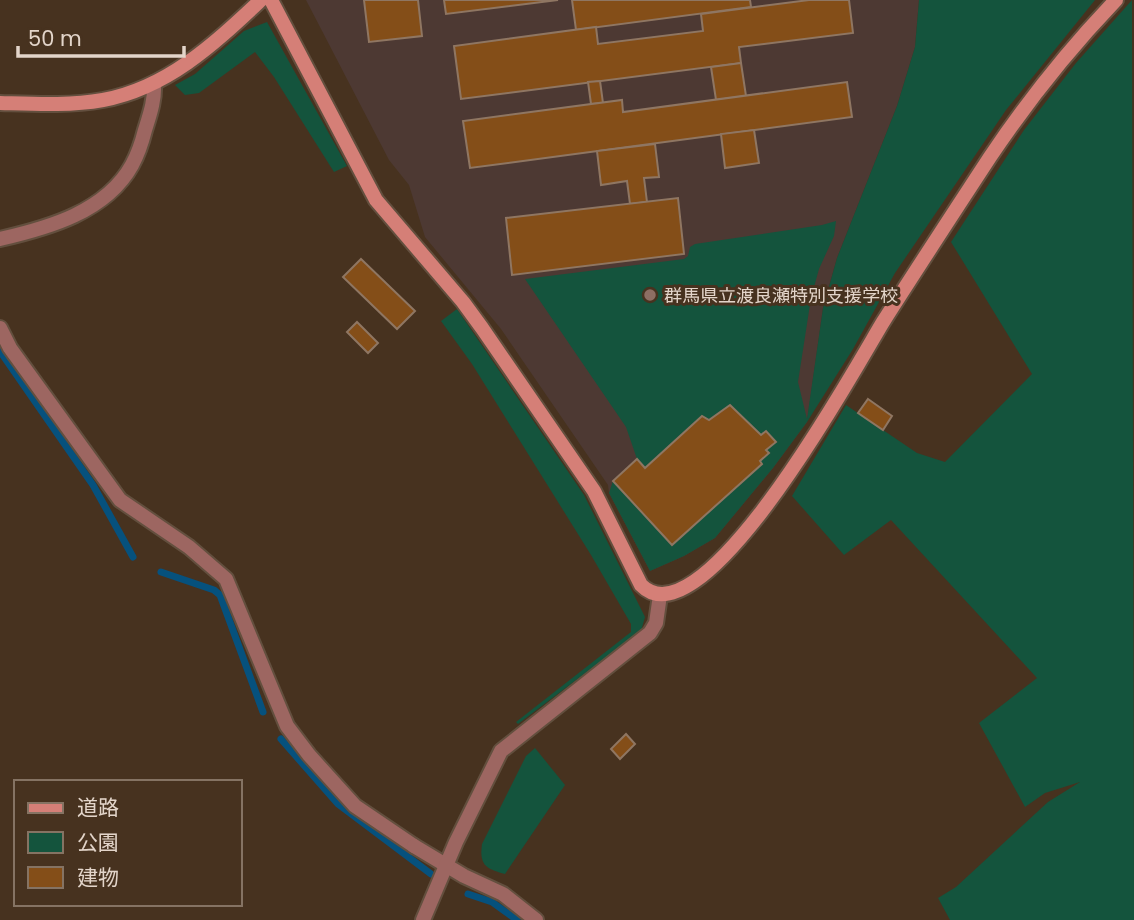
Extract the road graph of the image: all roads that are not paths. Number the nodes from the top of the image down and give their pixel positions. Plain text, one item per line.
1 (261, 0) edge
2 (271, 0) edge
3 (1116, 0) edge
4 (155, 83) junction
5 (0, 103) edge
6 (0, 239) edge
7 (0, 328) edge
8 (660, 595) junction
9 (446, 866) junction
10 (423, 920) edge
11 (536, 920) edge

1 - 4 street
2 - 8 street
3 - 8 street
4 - 5 street
4 - 6 street
7 - 9 street
8 - 9 street
9 - 10 street
9 - 11 street

